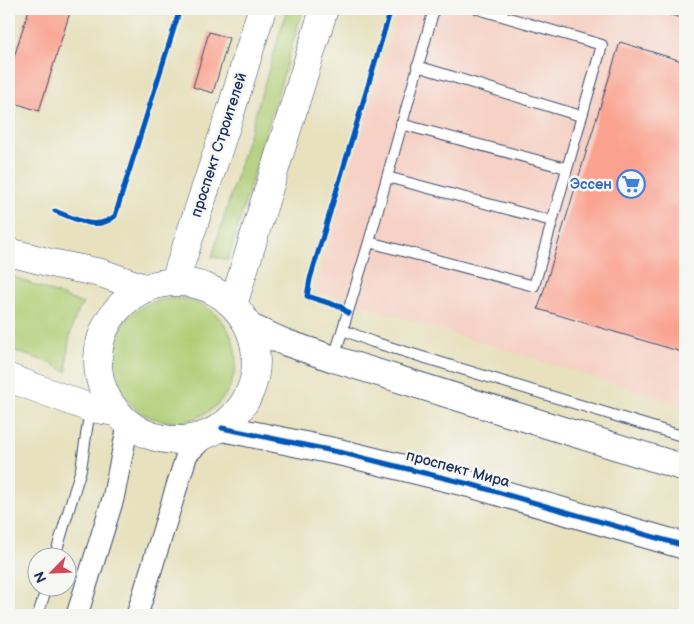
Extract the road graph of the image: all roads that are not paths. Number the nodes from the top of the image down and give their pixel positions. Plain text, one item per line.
1 (262, 9) edge
2 (324, 9) edge
3 (434, 9) edge
4 (478, 9) edge
5 (670, 9) edge
6 (685, 14) edge
7 (417, 66) junction
8 (581, 116) junction
9 (401, 124) junction
10 (566, 168) junction
11 (387, 177) junction
12 (552, 221) junction
13 (370, 242) junction
14 (9, 252) edge
15 (174, 281) junction
16 (144, 288) junction
17 (241, 315) junction
18 (343, 330) junction
19 (334, 359) junction
20 (9, 378) edge
21 (111, 415) junction
22 (214, 432) junction
23 (685, 437) edge
24 (685, 468) edge
25 (59, 546) edge
26 (685, 546) edge
27 (43, 596) edge
28 (38, 615) edge
29 (78, 615) edge
30 (137, 615) edge

1 - 15 main road, проспект Строителей
2 - 17 main road
3 - 7 lane
4 - 8 lane
5 - 6 lane
7 - 8 lane
7 - 9 lane
8 - 10 lane
9 - 10 lane
9 - 11 lane
10 - 12 lane
11 - 12 lane
11 - 13 lane
12 - 13 lane
13 - 18 lane
14 - 16 main road
15 - 16 main road
15 - 17 main road
16 - 21 main road
17 - 19 street
17 - 22 main road
18 - 19 lane
18 - 23 lane
19 - 24 street
20 - 21 main road
21 - 22 main road
21 - 25 lane
21 - 29 street
22 - 26 street, проспект Мира
22 - 30 street
27 - 28 lane

